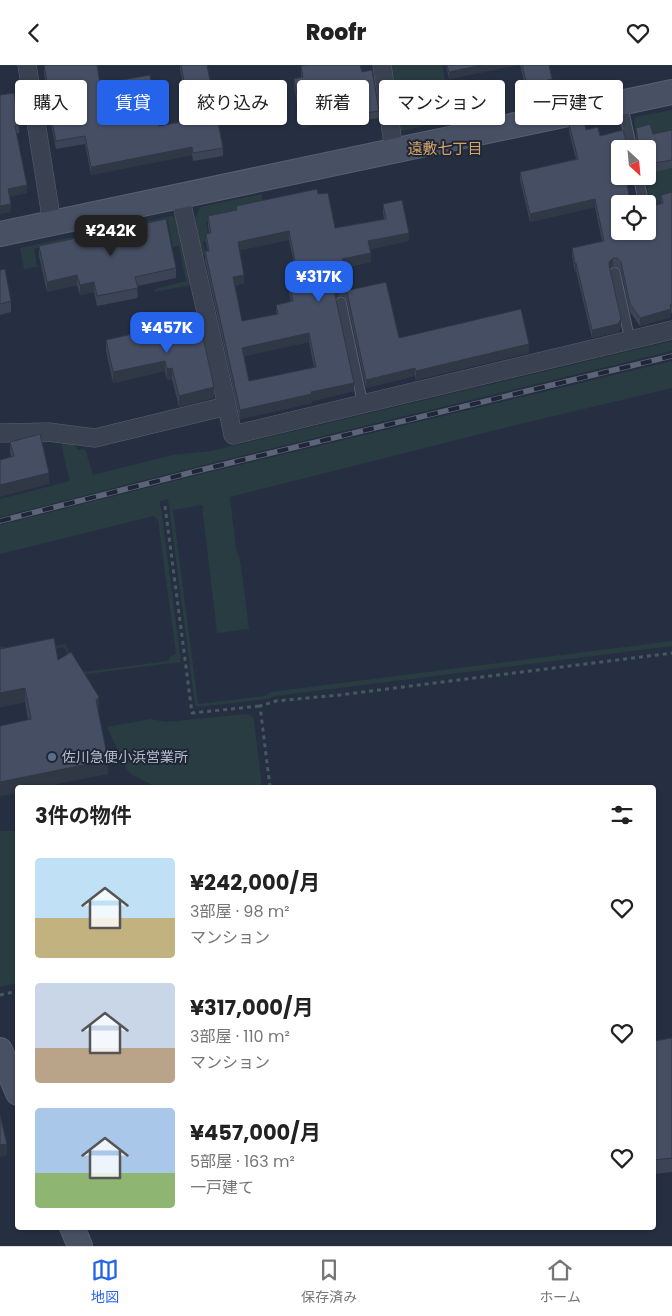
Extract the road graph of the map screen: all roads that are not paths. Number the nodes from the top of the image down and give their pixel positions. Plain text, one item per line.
1 (27, 65) edge
2 (382, 65) edge
3 (672, 92) edge
4 (623, 103) edge
5 (623, 108) edge
6 (518, 125) edge
7 (630, 140) edge
8 (394, 151) junction
9 (180, 196) junction
10 (52, 223) junction
11 (0, 234) edge
12 (614, 272) dead end
13 (340, 302) dead end
14 (672, 330) edge
15 (630, 340) junction
16 (364, 405) junction
17 (227, 407) junction
18 (0, 433) edge
19 (0, 1050) edge
20 (15, 1086) edge
21 (73, 1230) edge
22 (80, 1246) edge

1 - 10 street
2 - 8 street
3 - 4 street
5 - 7 lane
6 - 8 street
8 - 9 street
9 - 10 street
9 - 17 street
10 - 11 street
12 - 15 lane
13 - 16 lane
14 - 15 street
15 - 16 street
16 - 17 street
17 - 18 street
19 - 20 street
21 - 22 street

